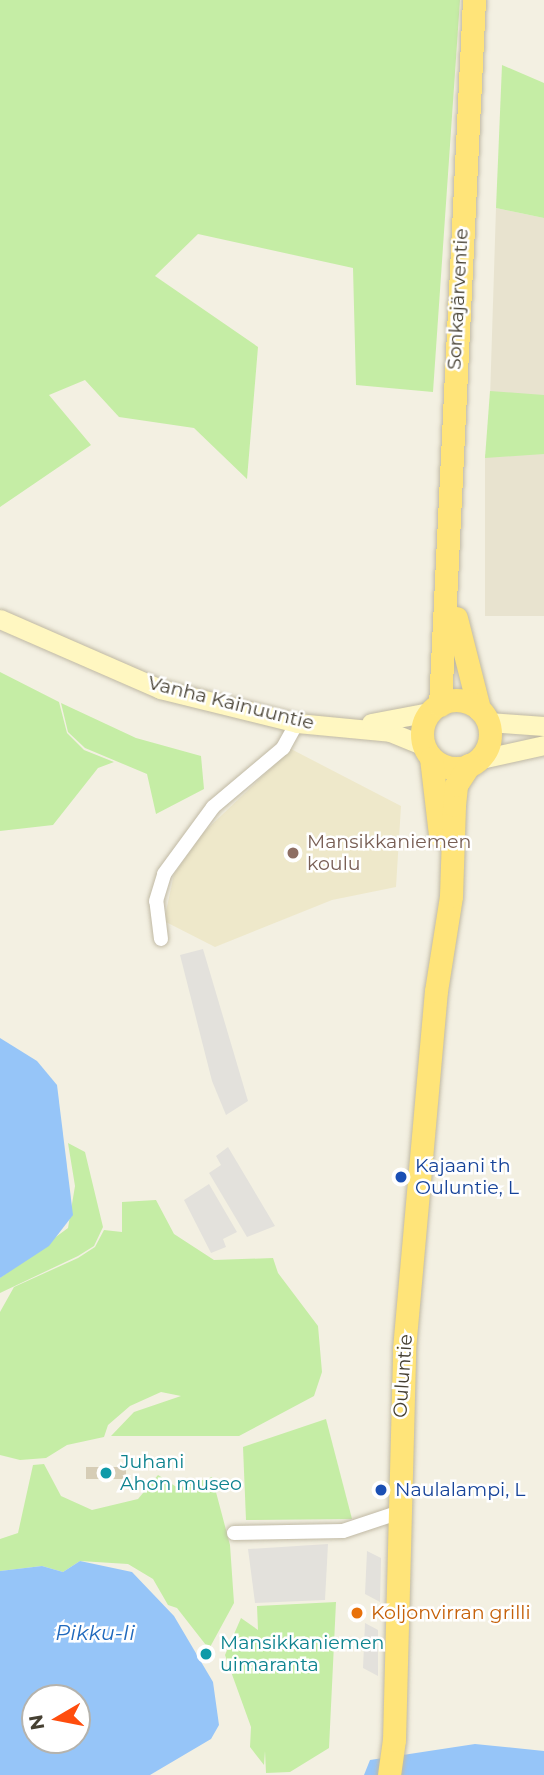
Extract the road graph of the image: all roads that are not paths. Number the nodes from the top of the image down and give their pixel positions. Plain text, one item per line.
1 (474, 0) edge
2 (449, 599) junction
3 (0, 619) edge
4 (434, 709) junction
5 (484, 716) junction
6 (297, 723) junction
7 (349, 726) junction
8 (544, 726) edge
9 (544, 745) edge
10 (426, 752) junction
11 (475, 762) junction
12 (161, 939) dead end
13 (438, 979) junction
14 (397, 1513) junction
15 (234, 1533) dead end
16 (389, 1775) edge

1 - 2 highway, Sonkajärventie
2 - 4 highway, Sonkajärventie
2 - 5 highway, Sonkajärventie
3 - 6 main road, Vanha Kainuuntie
4 - 5 highway
4 - 7 main road, Vanha Kainuuntie
4 - 10 highway
5 - 8 main road
5 - 11 highway
6 - 7 main road, Vanha Kainuuntie
6 - 12 street
7 - 10 main road, Vanha Kainuuntie
9 - 11 main road
10 - 11 highway
10 - 13 highway, Ouluntie
11 - 13 highway, Ouluntie
13 - 14 highway, Ouluntie
14 - 15 street
14 - 16 highway, Ouluntie

